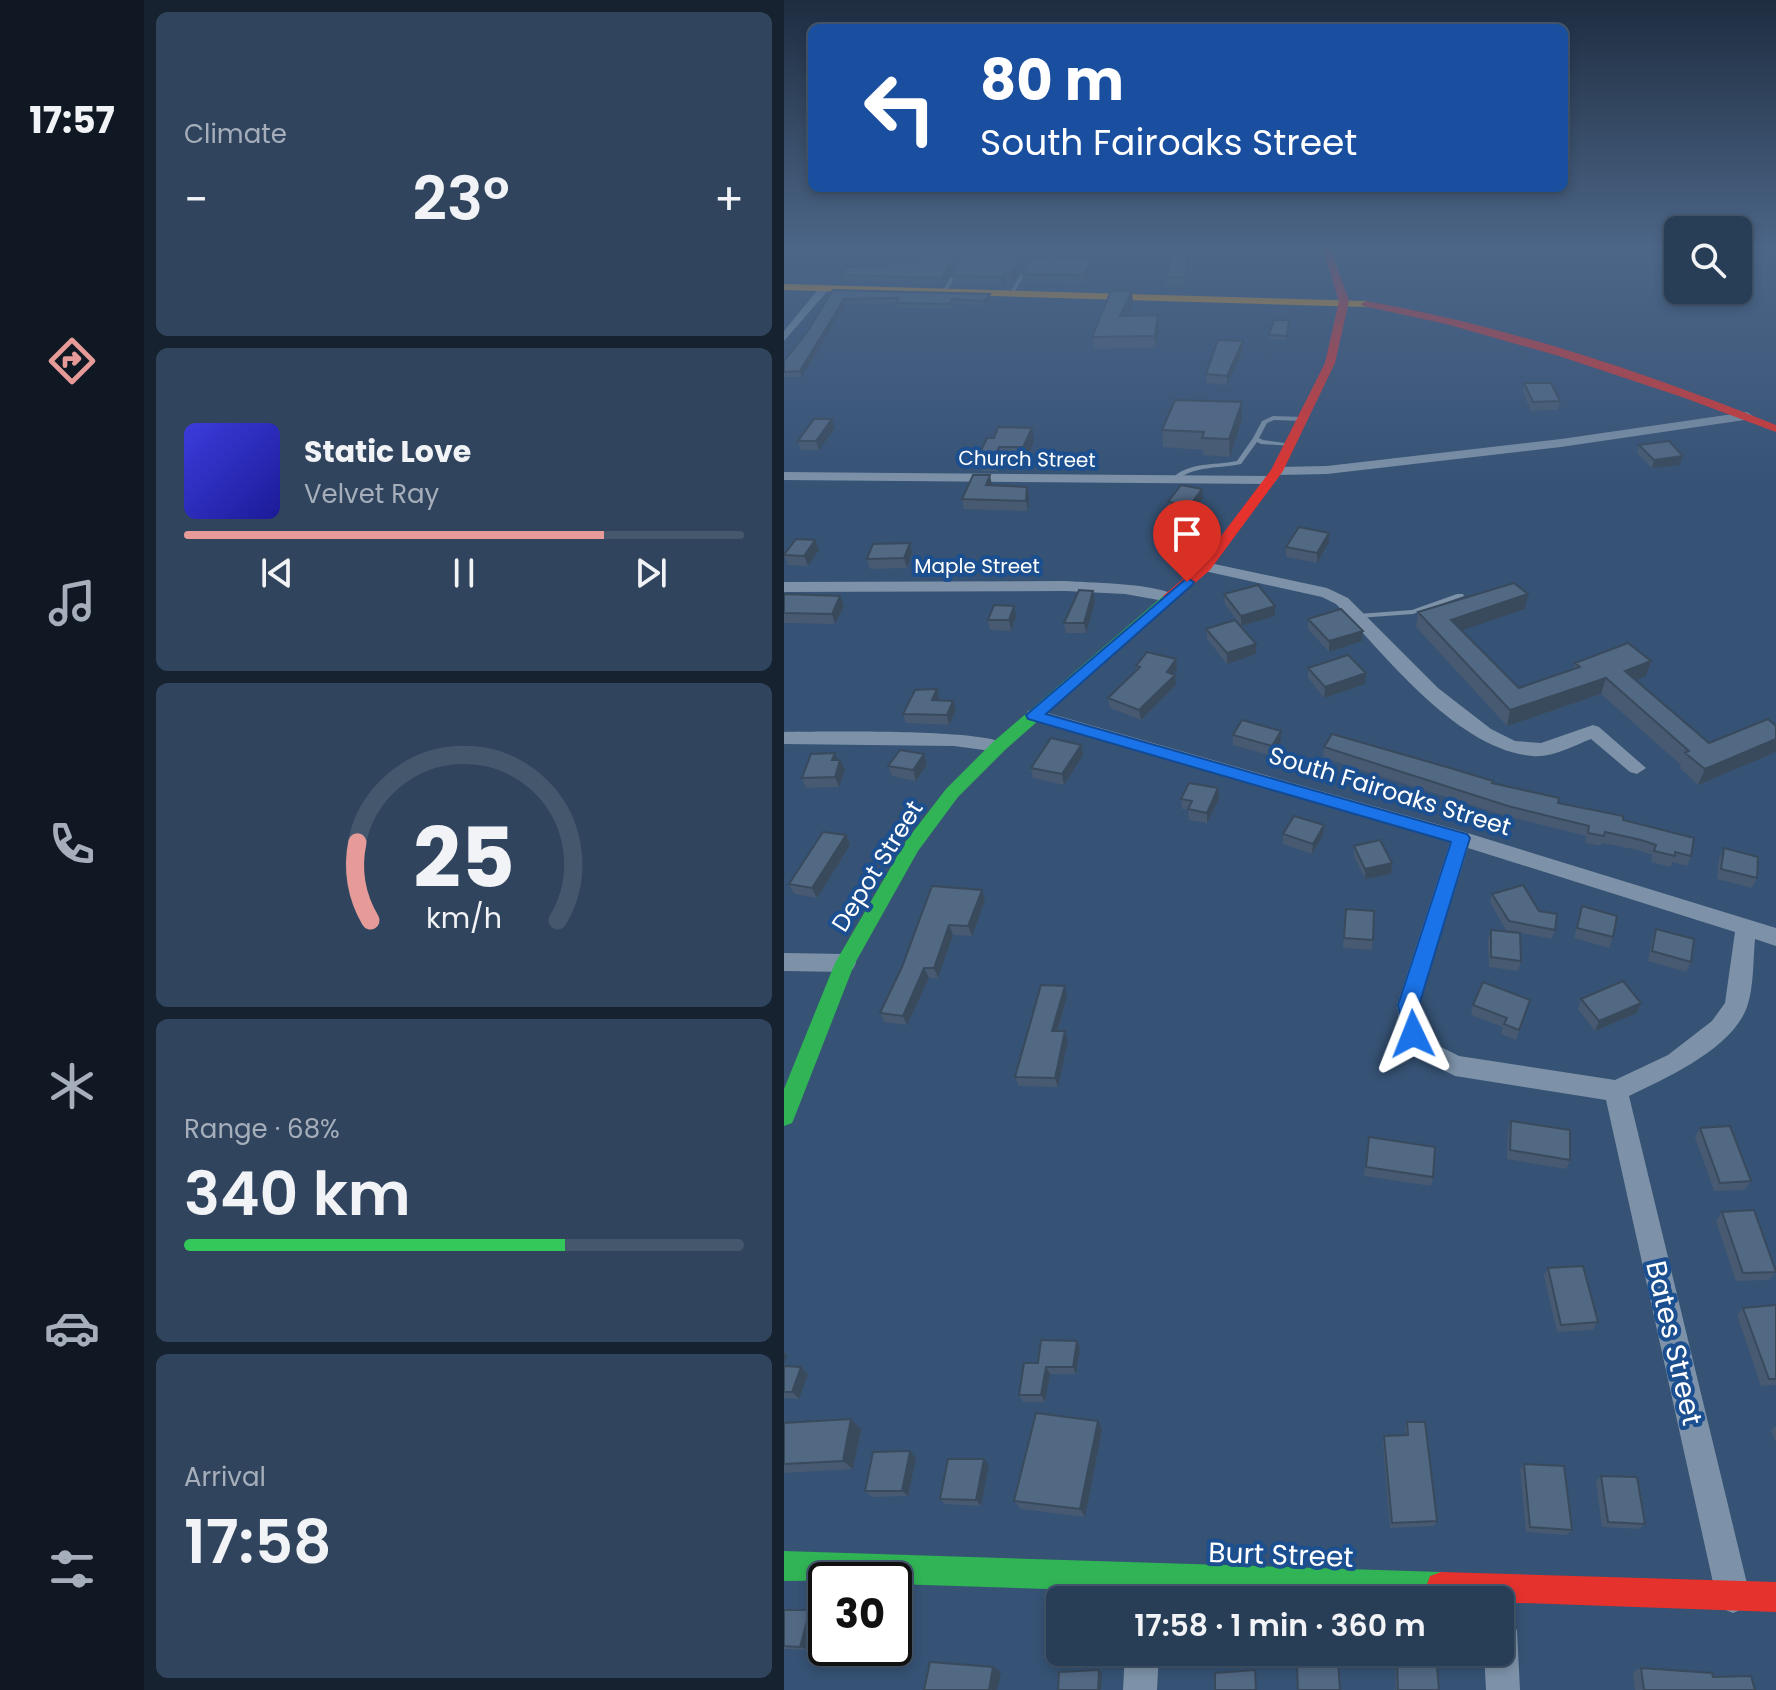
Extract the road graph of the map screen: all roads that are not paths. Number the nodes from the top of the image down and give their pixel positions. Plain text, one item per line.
1 (1338, 329) edge
2 (1475, 329) edge
3 (1747, 416) junction
4 (1303, 419) junction
5 (1776, 429) edge
6 (1256, 438) junction
7 (1290, 445) junction
8 (1273, 475) junction
9 (784, 476) edge
10 (1173, 480) junction
11 (1205, 567) junction
12 (784, 587) edge
13 (1460, 596) edge
14 (1170, 597) junction
15 (1358, 616) junction
16 (1034, 715) junction
17 (784, 738) edge
18 (999, 746) junction
19 (1637, 768) dead end
20 (1461, 838) junction
21 (1746, 928) junction
22 (1776, 937) edge
23 (784, 962) edge
24 (845, 963) junction
25 (1616, 1091) junction
26 (784, 1116) edge
27 (784, 1566) edge
28 (1086, 1586) edge
29 (1514, 1595) edge
30 (1733, 1596) junction
31 (1776, 1597) edge
32 (1141, 1666) edge
33 (1502, 1666) edge
34 (1140, 1690) edge
35 (1503, 1690) edge

1 - 4 street, Depot Street
2 - 3 street
3 - 5 street
3 - 8 street, Church Street
4 - 6 lane
4 - 7 street, Depot Street
6 - 7 lane
6 - 10 lane
7 - 8 street, Depot Street
8 - 10 street, Church Street
8 - 11 street, Depot Street
9 - 10 street, Church Street
11 - 14 street, Depot Street
11 - 15 street
12 - 14 street, Maple Street
13 - 15 lane
14 - 16 street, Depot Street
15 - 19 street
16 - 18 street, Depot Street
16 - 20 street, South Fairoaks Street
17 - 18 street
18 - 24 street, Depot Street
20 - 21 street, South Fairoaks Street
20 - 25 street
21 - 22 street, South Fairoaks Street
21 - 25 street
23 - 24 street
24 - 26 street, Depot Street
25 - 30 street, Bates Street
27 - 28 street, Burt Street
29 - 30 street, Burt Street
30 - 31 street, Burt Street
32 - 34 street
33 - 35 street

